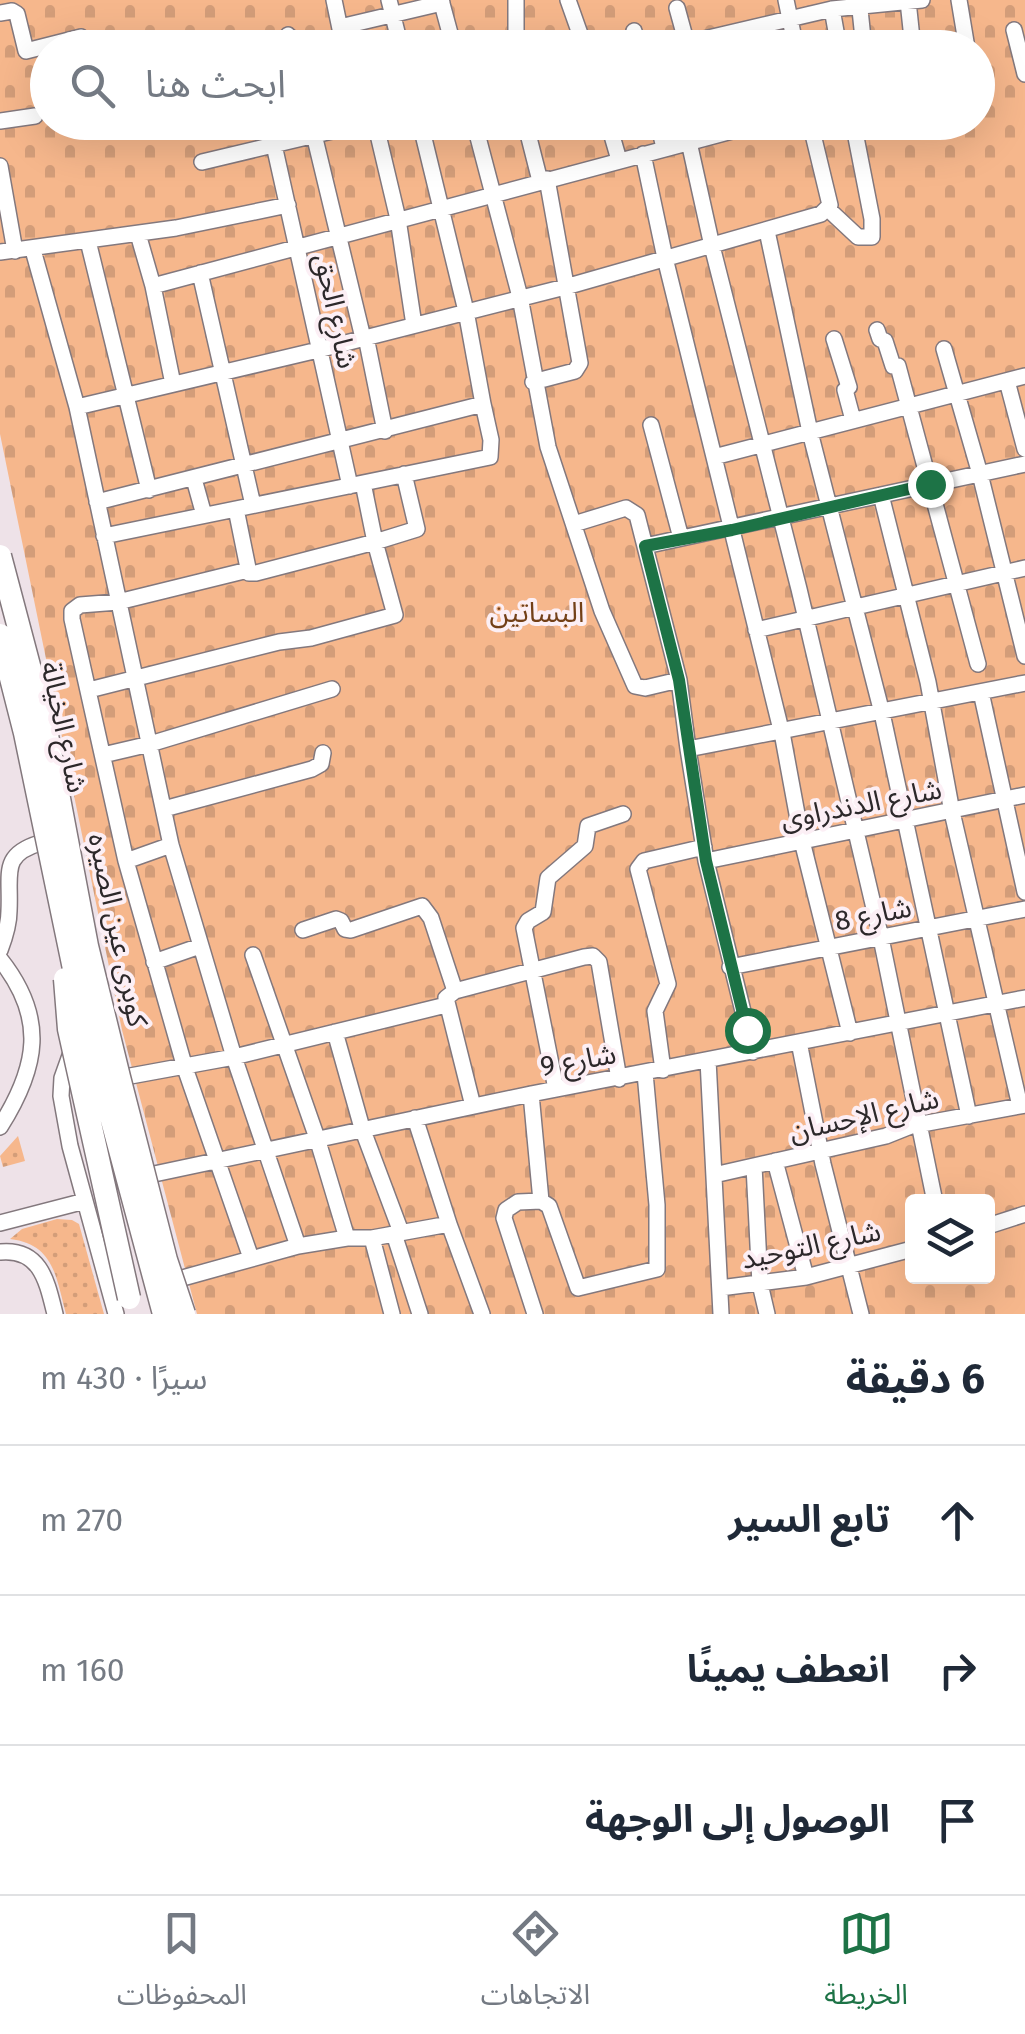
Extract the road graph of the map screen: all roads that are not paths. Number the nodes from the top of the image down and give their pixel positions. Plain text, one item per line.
1 (334, 0) edge
2 (516, 0) edge
3 (568, 0) edge
4 (786, 0) edge
5 (922, 0) edge
6 (959, 0) edge
7 (908, 1) edge
8 (441, 2) edge
9 (859, 3) edge
10 (390, 7) edge
11 (676, 8) dead end
12 (832, 9) junction
13 (0, 13) edge
14 (790, 17) junction
15 (340, 28) joint
16 (449, 30) edge
17 (516, 30) edge
18 (579, 30) edge
19 (683, 30) edge
20 (734, 30) edge
21 (793, 30) edge
22 (836, 30) edge
23 (862, 30) edge
24 (911, 30) edge
25 (963, 30) edge
26 (1014, 30) dead end
27 (30, 51) edge
28 (1025, 74) edge
29 (30, 117) edge
30 (0, 122) edge
31 (286, 140) edge
32 (316, 140) edge
33 (373, 140) edge
34 (425, 140) edge
35 (479, 140) edge
36 (530, 140) edge
37 (613, 140) edge
38 (662, 140) edge
39 (696, 140) edge
40 (815, 140) edge
41 (857, 140) edge
42 (689, 142) junction
43 (274, 145) junction
44 (664, 148) junction
45 (643, 154) junction
46 (619, 160) junction
47 (202, 162) dead end
48 (0, 166) edge
49 (544, 180) junction
50 (493, 194) junction
51 (288, 205) junction
52 (442, 208) junction
53 (828, 209) junction
54 (398, 219) junction
55 (767, 231) junction
56 (138, 234) junction
57 (338, 235) junction
58 (88, 242) junction
59 (296, 246) junction
60 (712, 246) junction
61 (33, 250) junction
62 (7, 252) edge
63 (665, 258) junction
64 (200, 273) junction
65 (153, 286) junction
66 (569, 286) junction
67 (520, 296) junction
68 (466, 311) junction
69 (414, 324) junction
70 (877, 330) dead end
71 (365, 338) junction
72 (834, 339) dead end
73 (944, 349) dead end
74 (318, 350) junction
75 (222, 373) junction
76 (1025, 376) edge
77 (1007, 381) junction
78 (534, 382) junction
79 (173, 384) junction
80 (127, 395) junction
81 (957, 395) junction
82 (483, 404) junction
83 (908, 404) junction
84 (77, 407) junction
85 (853, 420) junction
86 (650, 425) dead end
87 (386, 430) junction
88 (810, 432) junction
89 (339, 442) junction
90 (760, 444) junction
91 (1025, 448) edge
92 (714, 458) junction
93 (1025, 464) edge
94 (244, 467) junction
95 (404, 474) junction
96 (980, 474) junction
97 (194, 480) junction
98 (356, 484) junction
99 (930, 484) junction
100 (149, 490) junction
101 (880, 495) junction
102 (97, 502) junction
103 (253, 505) junction
104 (830, 506) junction
105 (236, 509) junction
106 (204, 515) junction
107 (780, 518) junction
108 (574, 524) junction
109 (732, 530) junction
110 (104, 536) junction
111 (682, 538) junction
112 (375, 542) junction
113 (645, 546) junction
114 (0, 557) edge
115 (1025, 568) edge
116 (248, 570) junction
117 (1004, 572) junction
118 (956, 582) junction
119 (906, 594) junction
120 (118, 602) junction
121 (855, 607) junction
122 (806, 618) junction
123 (756, 630) junction
124 (0, 636) edge
125 (0, 652) edge
126 (1025, 656) edge
127 (978, 664) dead end
128 (136, 678) junction
129 (679, 680) junction
130 (1025, 682) edge
131 (332, 689) dead end
132 (89, 690) junction
133 (981, 692) junction
134 (932, 703) junction
135 (882, 713) junction
136 (831, 723) junction
137 (782, 733) junction
138 (150, 744) junction
139 (688, 749) junction
140 (323, 754) dead end
141 (103, 755) junction
142 (1025, 796) edge
143 (1004, 800) junction
144 (164, 809) junction
145 (952, 812) junction
146 (623, 814) dead end
147 (903, 821) junction
148 (854, 831) junction
149 (802, 842) junction
150 (172, 845) junction
151 (41, 848) junction
152 (64, 848) junction
153 (705, 854) junction
154 (126, 861) junction
155 (1025, 892) edge
156 (1025, 909) edge
157 (978, 919) junction
158 (928, 929) junction
159 (303, 930) dead end
160 (882, 938) junction
161 (200, 946) junction
162 (829, 948) junction
163 (0, 950) edge
164 (68, 951) junction
165 (252, 955) dead end
166 (0, 959) edge
167 (154, 962) junction
168 (730, 967) junction
169 (532, 970) junction
170 (451, 998) junction
171 (1025, 998) edge
172 (997, 1004) junction
173 (947, 1014) junction
174 (899, 1024) junction
175 (79, 1032) junction
176 (335, 1032) junction
177 (850, 1033) junction
178 (799, 1042) junction
179 (282, 1045) junction
180 (753, 1052) junction
181 (234, 1057) junction
182 (708, 1060) junction
183 (186, 1068) junction
184 (663, 1070) junction
185 (645, 1073) junction
186 (619, 1078) junction
187 (114, 1079) junction
188 (556, 1089) junction
189 (530, 1094) junction
190 (474, 1106) junction
191 (1023, 1106) edge
192 (969, 1116) junction
193 (415, 1118) junction
194 (919, 1126) junction
195 (0, 1127) edge
196 (362, 1128) junction
197 (317, 1138) junction
198 (264, 1150) junction
199 (821, 1150) junction
200 (216, 1160) junction
201 (775, 1161) junction
202 (754, 1166) junction
203 (714, 1175) junction
204 (140, 1177) junction
205 (933, 1194) edge
206 (85, 1200) junction
207 (541, 1201) junction
208 (1025, 1214) edge
209 (0, 1224) edge
210 (450, 1224) junction
211 (995, 1224) edge
212 (398, 1233) junction
213 (347, 1238) junction
214 (372, 1238) junction
215 (298, 1246) junction
216 (905, 1250) edge
217 (0, 1252) edge
218 (251, 1258) junction
219 (850, 1266) junction
220 (806, 1277) junction
221 (168, 1282) junction
222 (760, 1284) junction
223 (720, 1288) junction
224 (122, 1306) edge
225 (478, 1313) edge
226 (55, 1314) edge
227 (161, 1314) edge
228 (181, 1314) edge
229 (392, 1314) edge
230 (420, 1314) edge
231 (535, 1314) edge
232 (721, 1314) edge
233 (766, 1314) edge
234 (861, 1314) edge

1 - 15 street
2 - 17 street
3 - 18 street
4 - 14 street
5 - 7 street
6 - 25 street
7 - 9 street
7 - 24 street
8 - 10 street
8 - 16 street
9 - 12 street
9 - 23 street
10 - 15 street
11 - 19 street
12 - 14 street
12 - 22 street
13 - 27 street
14 - 20 street
14 - 21 street
26 - 28 street
29 - 30 street
31 - 43 street
32 - 57 street
33 - 54 street
34 - 52 street
35 - 50 street
36 - 49 street
37 - 46 street
38 - 44 street
39 - 42 street
40 - 53 street
41 - 53 street
42 - 44 street
42 - 60 street
43 - 47 street
43 - 51 street, شارع الحق
44 - 45 street
45 - 46 street
45 - 63 street
46 - 49 street
48 - 62 street
49 - 50 street
49 - 66 street
50 - 52 street
50 - 67 street
51 - 56 street
51 - 59 street, شارع الحق
52 - 54 street
52 - 68 street
53 - 55 street
54 - 57 street
54 - 69 street
55 - 60 street
55 - 88 street
56 - 58 street
56 - 65 street
57 - 59 street
57 - 71 street
58 - 61 street
58 - 80 street
59 - 64 street
59 - 74 street, شارع الحق
60 - 63 street
60 - 90 street
61 - 62 street
61 - 84 street
63 - 66 street
63 - 92 street
64 - 65 street
64 - 75 street
65 - 79 street
66 - 67 street
66 - 78 street
67 - 68 street
67 - 78 street
68 - 69 street
68 - 82 street
69 - 71 street
70 - 83 street
71 - 74 street
71 - 87 street
72 - 85 street
73 - 81 street
74 - 75 street
74 - 89 street, شارع الحق
75 - 79 street
75 - 94 street
76 - 77 street
77 - 81 street
77 - 91 street
78 - 108 street
79 - 80 street
80 - 84 street
80 - 100 street
81 - 83 street
81 - 96 street
82 - 87 street
82 - 95 street
83 - 85 street
83 - 99 street
84 - 102 street
85 - 88 street
86 - 111 street
87 - 89 street
88 - 90 street
88 - 104 street
89 - 94 street
89 - 98 street, شارع الحق
90 - 92 street
90 - 107 street
92 - 109 street
93 - 96 street
94 - 97 street
94 - 103 street
95 - 98 street
95 - 112 street
96 - 99 street
96 - 117 street
97 - 100 street
97 - 106 street
98 - 103 street
98 - 112 street, شارع الحق
99 - 101 street
99 - 118 street
100 - 102 street
101 - 104 street
101 - 119 street
102 - 110 street
103 - 105 street
104 - 107 street
104 - 121 street
105 - 106 street
105 - 116 street
106 - 110 street
107 - 109 street
107 - 122 street
108 - 113 street
108 - 129 street
109 - 111 street
109 - 123 street
110 - 120 street
111 - 113 street
112 - 116 street
112 - 128 street, شارع الحق
113 - 129 street
114 - 152 street, شارع الخيالة
114 - 228 highway, كوبرى عين الصيره, bridge
115 - 117 street
116 - 120 street
117 - 118 street
117 - 126 street
118 - 119 street
118 - 127 street
119 - 121 street
119 - 134 street
120 - 128 street
120 - 132 street
121 - 122 street
121 - 135 street
122 - 123 street
122 - 136 street
123 - 137 street
124 - 164 highway, كوبرى عين الصيره, bridge
125 - 151 street, شارع الخيالة
128 - 132 street
128 - 138 street
129 - 139 street
130 - 133 street
131 - 138 street
132 - 141 street
133 - 134 street
133 - 143 street
134 - 135 street
134 - 145 street
135 - 136 street
135 - 147 street
136 - 137 street
136 - 148 street
137 - 139 street
137 - 149 street
138 - 141 street
138 - 144 street
139 - 153 street
140 - 144 street
141 - 154 street
142 - 143 street, شارع الدندراوى
143 - 145 street, شارع الدندراوى
143 - 155 street
144 - 150 street
145 - 147 street, شارع الدندراوى
145 - 157 street
146 - 169 street
147 - 148 street, شارع الدندراوى
147 - 158 street
148 - 149 street, شارع الدندراوى
148 - 160 street
149 - 153 street, شارع الدندراوى
149 - 162 street
150 - 154 street
150 - 161 street
151 - 152 street
151 - 163 street
151 - 175 street, شارع الخيالة
152 - 187 street, شارع الخيالة
153 - 168 street
153 - 184 street, شارع الدندراوى
154 - 167 street
156 - 157 street, شارع 8
157 - 158 street, شارع 8
157 - 172 street
158 - 160 street, شارع 8
158 - 173 street
159 - 170 street
160 - 162 street, شارع 8
160 - 174 street
161 - 167 street
161 - 181 street
162 - 168 street, شارع 8
162 - 177 street
164 - 224 highway, bridge
164 - 227 highway, كوبرى عين الصيره, bridge
165 - 179 street
166 - 195 street
167 - 183 street
168 - 180 street
169 - 170 street
169 - 186 street
169 - 188 street
170 - 176 street
170 - 190 street
171 - 172 street, شارع 9
172 - 173 street, شارع 9
172 - 191 street
173 - 174 street, شارع 9
173 - 192 street
174 - 177 street, شارع 9
174 - 194 street
175 - 206 street
175 - 227 street, شارع الخيالة
176 - 179 street
176 - 196 street
177 - 178 street, شارع 9
178 - 180 street, شارع 9
178 - 199 street
179 - 181 street
179 - 197 street
180 - 182 street, شارع 9
181 - 183 street
181 - 198 street
182 - 184 street, شارع 9
182 - 203 street
183 - 187 street
183 - 200 street
184 - 185 street, شارع 9
185 - 186 street, شارع 9
185 - 207 street
186 - 188 street, شارع 9
187 - 204 street, شارع الخيالة
188 - 189 street, شارع 9
189 - 190 street, شارع 9
189 - 207 street
190 - 193 street, شارع 9
191 - 192 street, شارع الإحسان
192 - 194 street, شارع الإحسان
193 - 196 street, شارع 9
193 - 210 street
194 - 199 street, شارع الإحسان
194 - 205 street
196 - 197 street, شارع 9
196 - 212 street
197 - 198 street, شارع 9
197 - 213 street
198 - 200 street, شارع 9
198 - 215 street
199 - 201 street, شارع الإحسان
199 - 219 street
200 - 204 street, شارع 9
200 - 218 street
201 - 202 street, شارع الإحسان
201 - 220 street
202 - 203 street, شارع الإحسان
202 - 222 street
203 - 223 street
204 - 221 street, شارع الخيالة
206 - 209 street
206 - 224 street
207 - 231 street
208 - 211 street
210 - 212 street
210 - 225 street
212 - 214 street
212 - 230 street
213 - 214 street
213 - 215 street
214 - 229 street
215 - 218 street
216 - 219 street, شارع التوحيد
217 - 226 street
218 - 221 street
219 - 220 street, شارع التوحيد
219 - 234 street
220 - 222 street, شارع التوحيد
221 - 228 street, شارع الخيالة
222 - 223 street, شارع التوحيد
222 - 233 street
223 - 232 street

